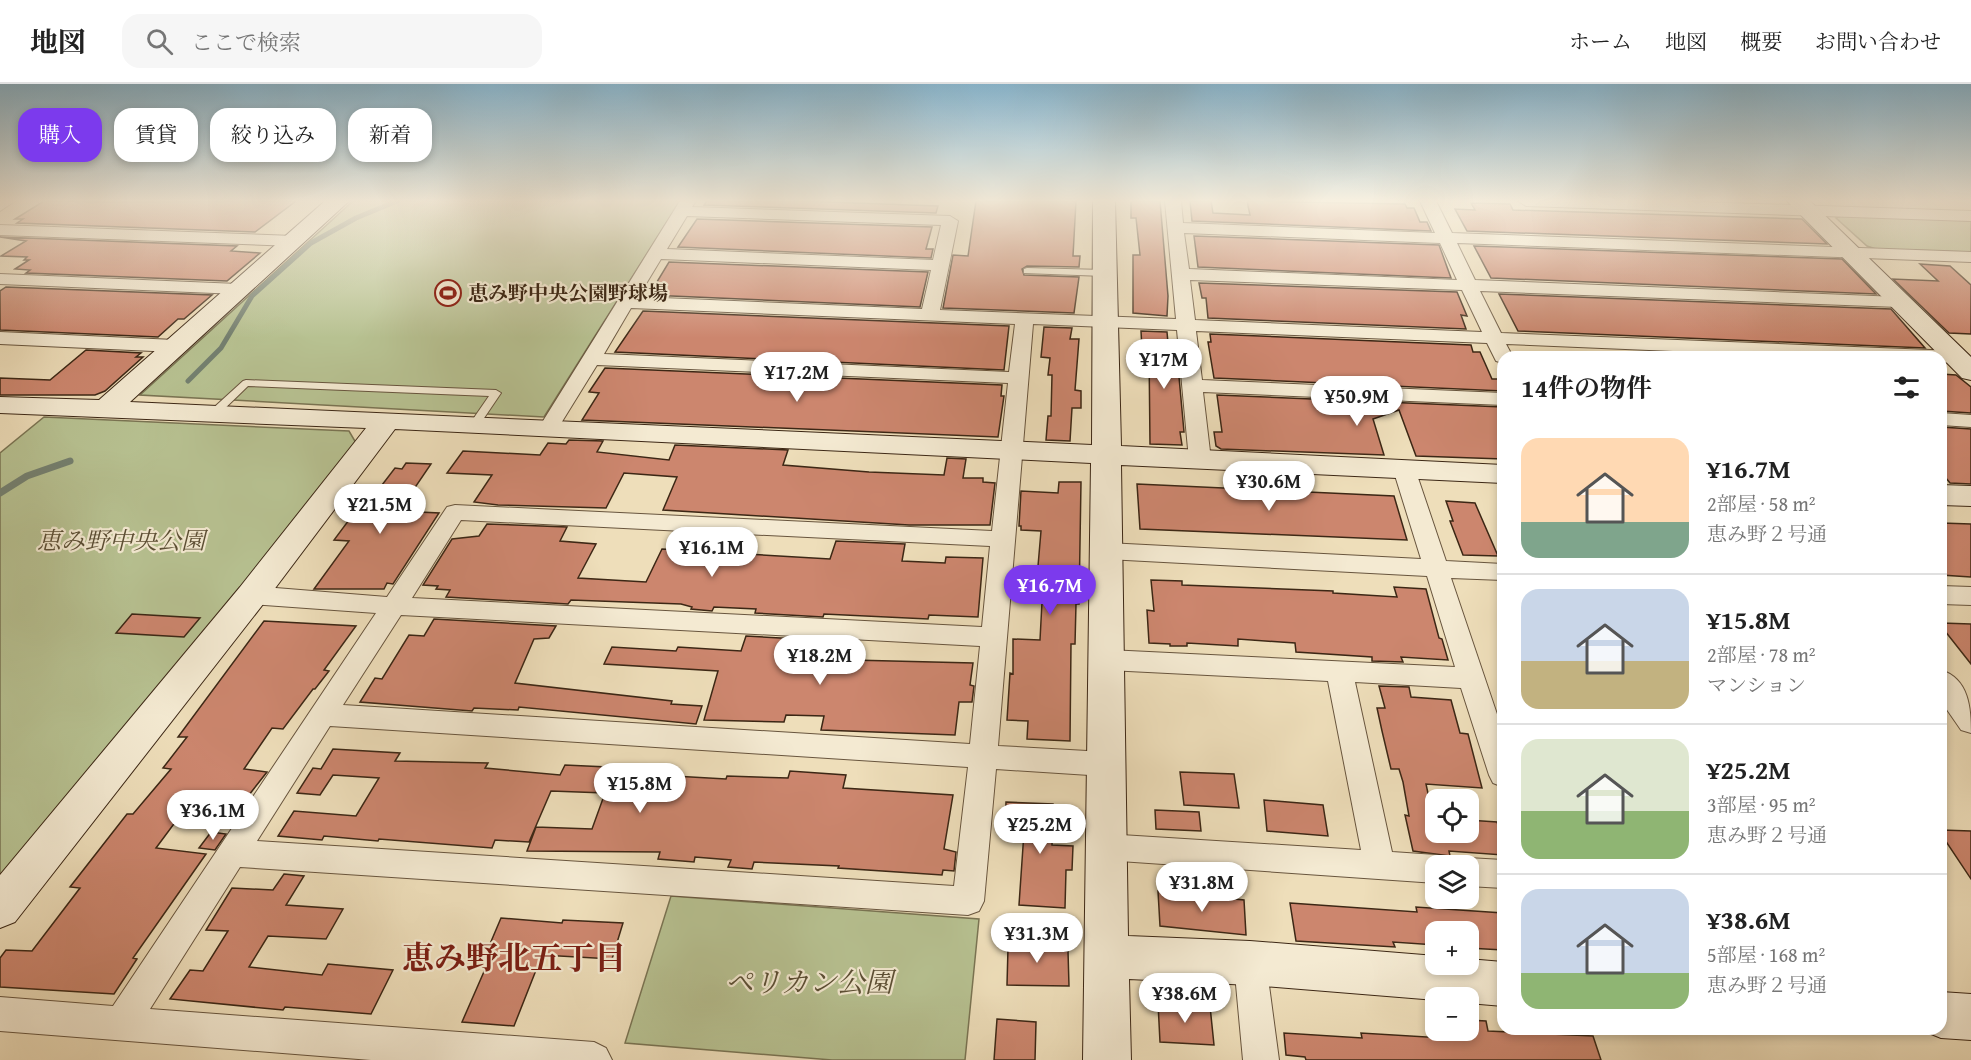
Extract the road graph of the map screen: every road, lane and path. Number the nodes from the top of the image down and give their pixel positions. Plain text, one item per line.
1 (288, 247) edge
2 (659, 247) edge
3 (945, 247) edge
4 (1104, 247) edge
5 (1177, 247) edge
6 (1450, 247) edge
7 (1681, 247) edge
8 (1844, 247) edge
9 (1850, 252) junction
10 (654, 254) junction
11 (1963, 257) edge
12 (941, 266) junction
13 (1971, 270) edge
14 (1027, 271) dead end
15 (1104, 273) junction
16 (1180, 274) junction
17 (0, 279) edge
18 (1468, 285) junction
19 (238, 289) junction
20 (624, 302) junction
21 (1899, 302) junction
22 (930, 315) junction
23 (1025, 318) junction
24 (1104, 322) junction
25 (1184, 326) junction
26 (0, 338) edge
27 (1494, 338) junction
28 (175, 346) junction
29 (1500, 351) edge
30 (1728, 351) edge
31 (589, 359) junction
32 (1947, 363) edge
33 (1963, 364) edge
34 (1018, 378) junction
35 (1193, 386) junction
36 (1497, 399) edge
37 (0, 405) edge
38 (105, 410) junction
39 (213, 414) junction
40 (1947, 419) edge
41 (387, 420) junction
42 (1971, 421) edge
43 (474, 425) junction
44 (548, 429) junction
45 (1012, 451) junction
46 (1106, 455) junction
47 (1200, 460) junction
48 (1404, 469) junction
49 (1497, 474) edge
50 (1947, 495) edge
51 (1971, 496) edge
52 (1002, 539) junction
53 (1107, 551) junction
54 (1435, 569) junction
55 (1497, 572) edge
56 (252, 595) junction
57 (1947, 595) edge
58 (1971, 596) edge
59 (394, 606) junction
60 (993, 637) junction
61 (1108, 660) junction
62 (1339, 671) junction
63 (1471, 678) junction
64 (1947, 689) edge
65 (322, 715) junction
66 (1971, 722) edge
67 (984, 756) junction
68 (1497, 757) edge
69 (1105, 764) junction
70 (1105, 847) junction
71 (232, 853) junction
72 (1379, 865) junction
73 (1425, 868) edge
74 (1479, 873) edge
75 (1497, 874) edge
76 (0, 908) edge
77 (1106, 956) junction
78 (1250, 963) junction
79 (1497, 984) edge
80 (0, 1014) edge
81 (1947, 1015) edge
82 (1971, 1017) edge
83 (120, 1024) junction
84 (426, 1054) edge
85 (594, 1060) edge
86 (1107, 1060) edge
87 (1261, 1060) edge

1 - 19 street
2 - 10 street
3 - 12 street
4 - 15 street
5 - 16 street
6 - 18 street
7 - 9 street
8 - 9 street
9 - 11 street
9 - 21 street
10 - 12 street
10 - 20 street
11 - 13 street
12 - 22 street
14 - 15 lane
15 - 24 street
16 - 18 street
16 - 25 street
17 - 19 street
18 - 21 street
18 - 27 street
19 - 28 street
20 - 22 street
20 - 31 street
21 - 33 street
22 - 23 street
23 - 24 street
23 - 34 street
24 - 25 street
24 - 46 street
25 - 27 street
25 - 35 street
26 - 28 street
27 - 29 street
27 - 30 street
28 - 38 street
31 - 34 street
31 - 44 street
32 - 33 street
34 - 45 street
35 - 36 street
35 - 47 street
37 - 38 street
38 - 39 street
39 - 41 street
39 - 43 lane
40 - 42 street
41 - 43 street
41 - 56 street
43 - 44 street
44 - 45 street
45 - 46 street
45 - 52 street
46 - 47 street
46 - 53 street
47 - 48 street
48 - 49 street
48 - 54 street
50 - 51 street
52 - 59 street
52 - 60 street
53 - 54 street
53 - 61 street
54 - 55 street
54 - 63 street
56 - 59 street
56 - 76 street
57 - 58 street
59 - 60 street
59 - 65 street
60 - 67 street
61 - 62 street
61 - 69 street
62 - 63 street
62 - 72 street
63 - 68 street
64 - 66 street
65 - 67 street
65 - 71 street
67 - 69 street
67 - 71 street
69 - 70 street
70 - 72 street
70 - 77 street
71 - 83 street
72 - 73 street
74 - 75 street
77 - 78 street
77 - 86 street
78 - 79 street
78 - 87 street
80 - 83 street
81 - 82 street
83 - 84 street
84 - 85 street

